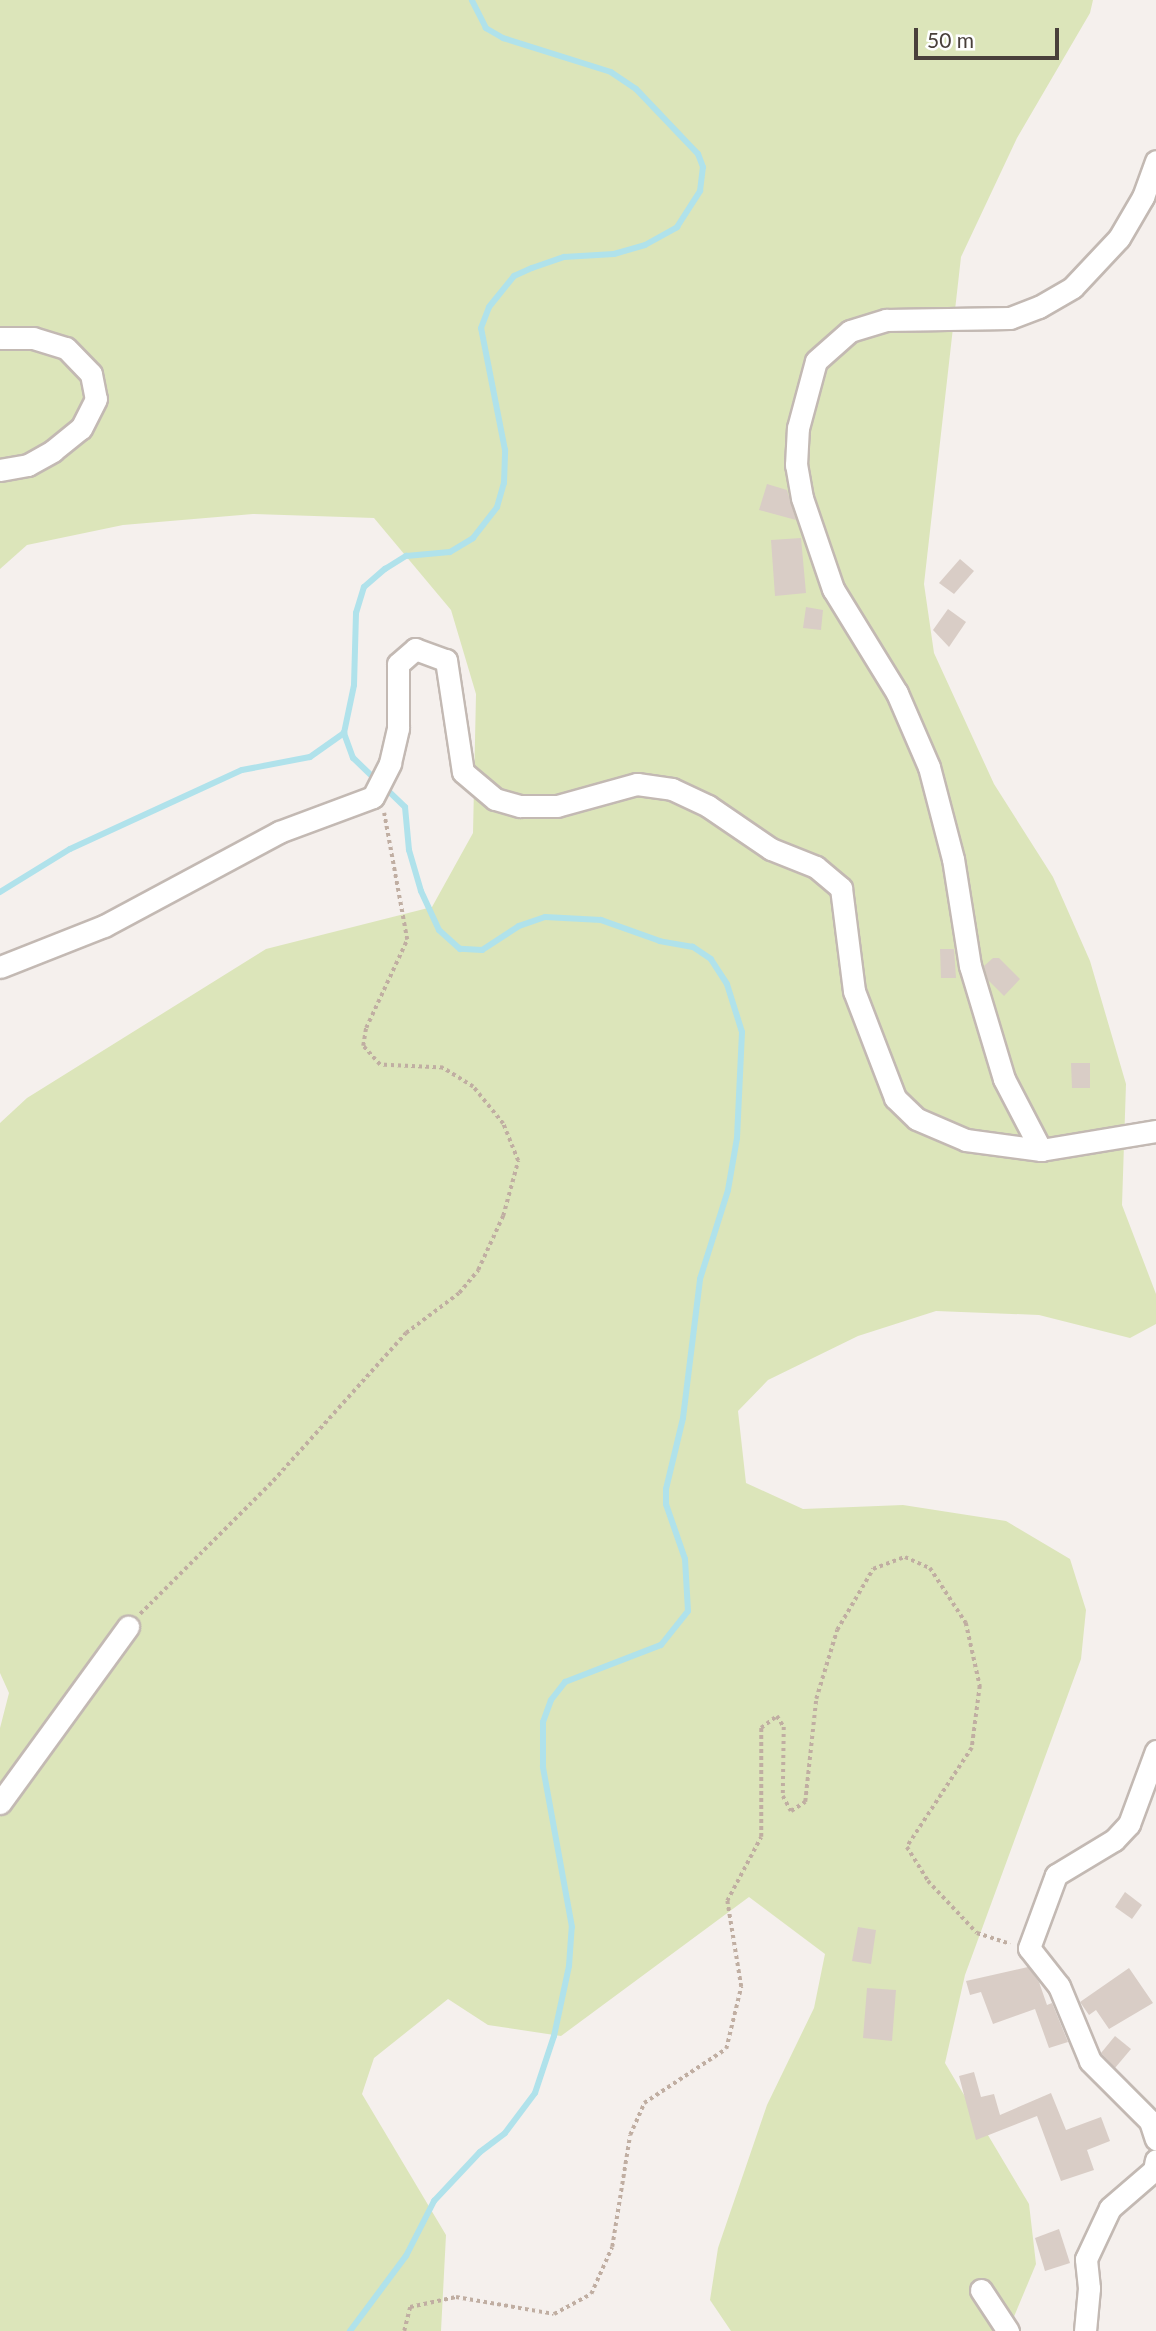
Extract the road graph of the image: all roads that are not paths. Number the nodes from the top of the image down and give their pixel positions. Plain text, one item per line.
1 (1156, 162) edge
2 (0, 338) edge
3 (0, 470) edge
4 (0, 967) edge
5 (1156, 1131) edge
6 (1041, 1150) junction
7 (128, 1627) road end
8 (1156, 1751) edge
9 (0, 1802) edge
10 (1156, 2139) edge
11 (1156, 2161) edge
12 (981, 2290) dead end
13 (1008, 2331) edge
14 (1085, 2331) edge

1 - 6 street
2 - 3 street
4 - 6 street
5 - 6 street
7 - 9 street
8 - 10 street
11 - 14 street
12 - 13 street

